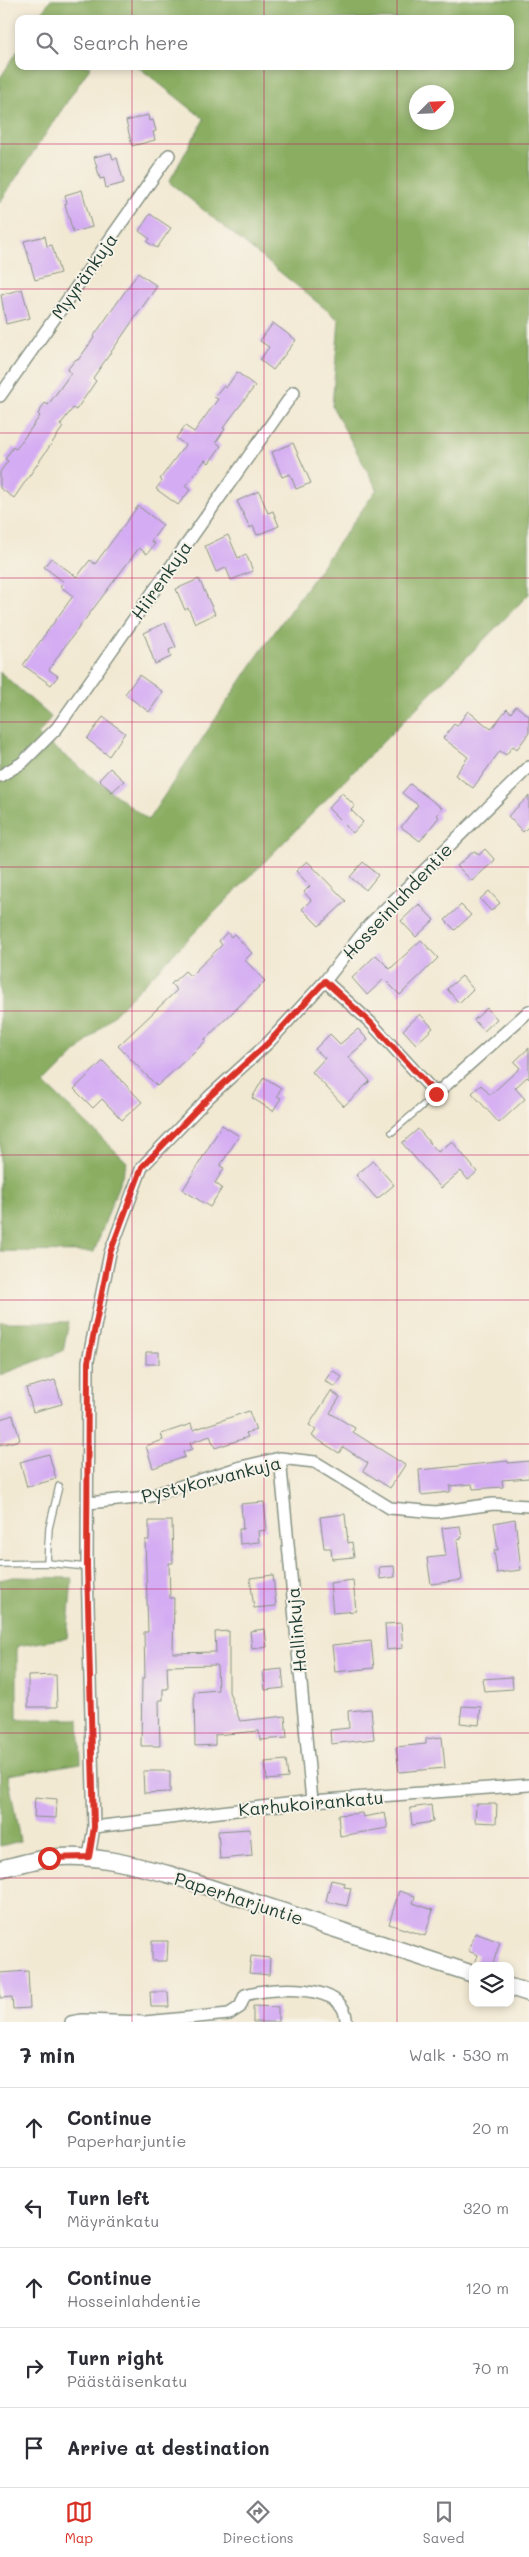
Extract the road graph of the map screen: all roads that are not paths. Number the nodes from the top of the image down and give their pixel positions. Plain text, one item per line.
1 (169, 155) dead end
2 (294, 392) dead end
3 (0, 396) edge
4 (529, 767) edge
5 (0, 776) edge
6 (325, 981) junction
7 (529, 1012) edge
8 (436, 1094) junction
9 (392, 1132) dead end
10 (280, 1458) junction
11 (59, 1486) dead end
12 (88, 1503) junction
13 (529, 1506) edge
14 (47, 1563) junction
15 (0, 1564) edge
16 (87, 1566) junction
17 (529, 1785) edge
18 (312, 1801) junction
19 (94, 1827) junction
20 (89, 1857) junction
21 (0, 1869) edge
22 (469, 1973) edge
23 (514, 1988) edge
24 (529, 1993) edge
25 (71, 2022) edge
26 (144, 2022) edge
27 (346, 2022) edge

1 - 3 street, Myyränkuja
2 - 5 street, Hiirenkuja
4 - 6 street, Hosseinlahdentie
6 - 8 street
6 - 12 street, Hosseinlahdentie
7 - 8 street
8 - 9 lane
10 - 12 street, Pystykorvankuja
10 - 13 street, Pystykorvankuja
10 - 18 street, Hallinkuja
11 - 14 lane
12 - 16 street
14 - 15 lane
14 - 16 lane
16 - 19 street
17 - 18 street, Karhukoirankatu
18 - 19 street, Karhukoirankatu
19 - 20 street
20 - 21 street, Paperharjuntie
20 - 22 street, Paperharjuntie
23 - 24 street
25 - 26 street
26 - 27 street

